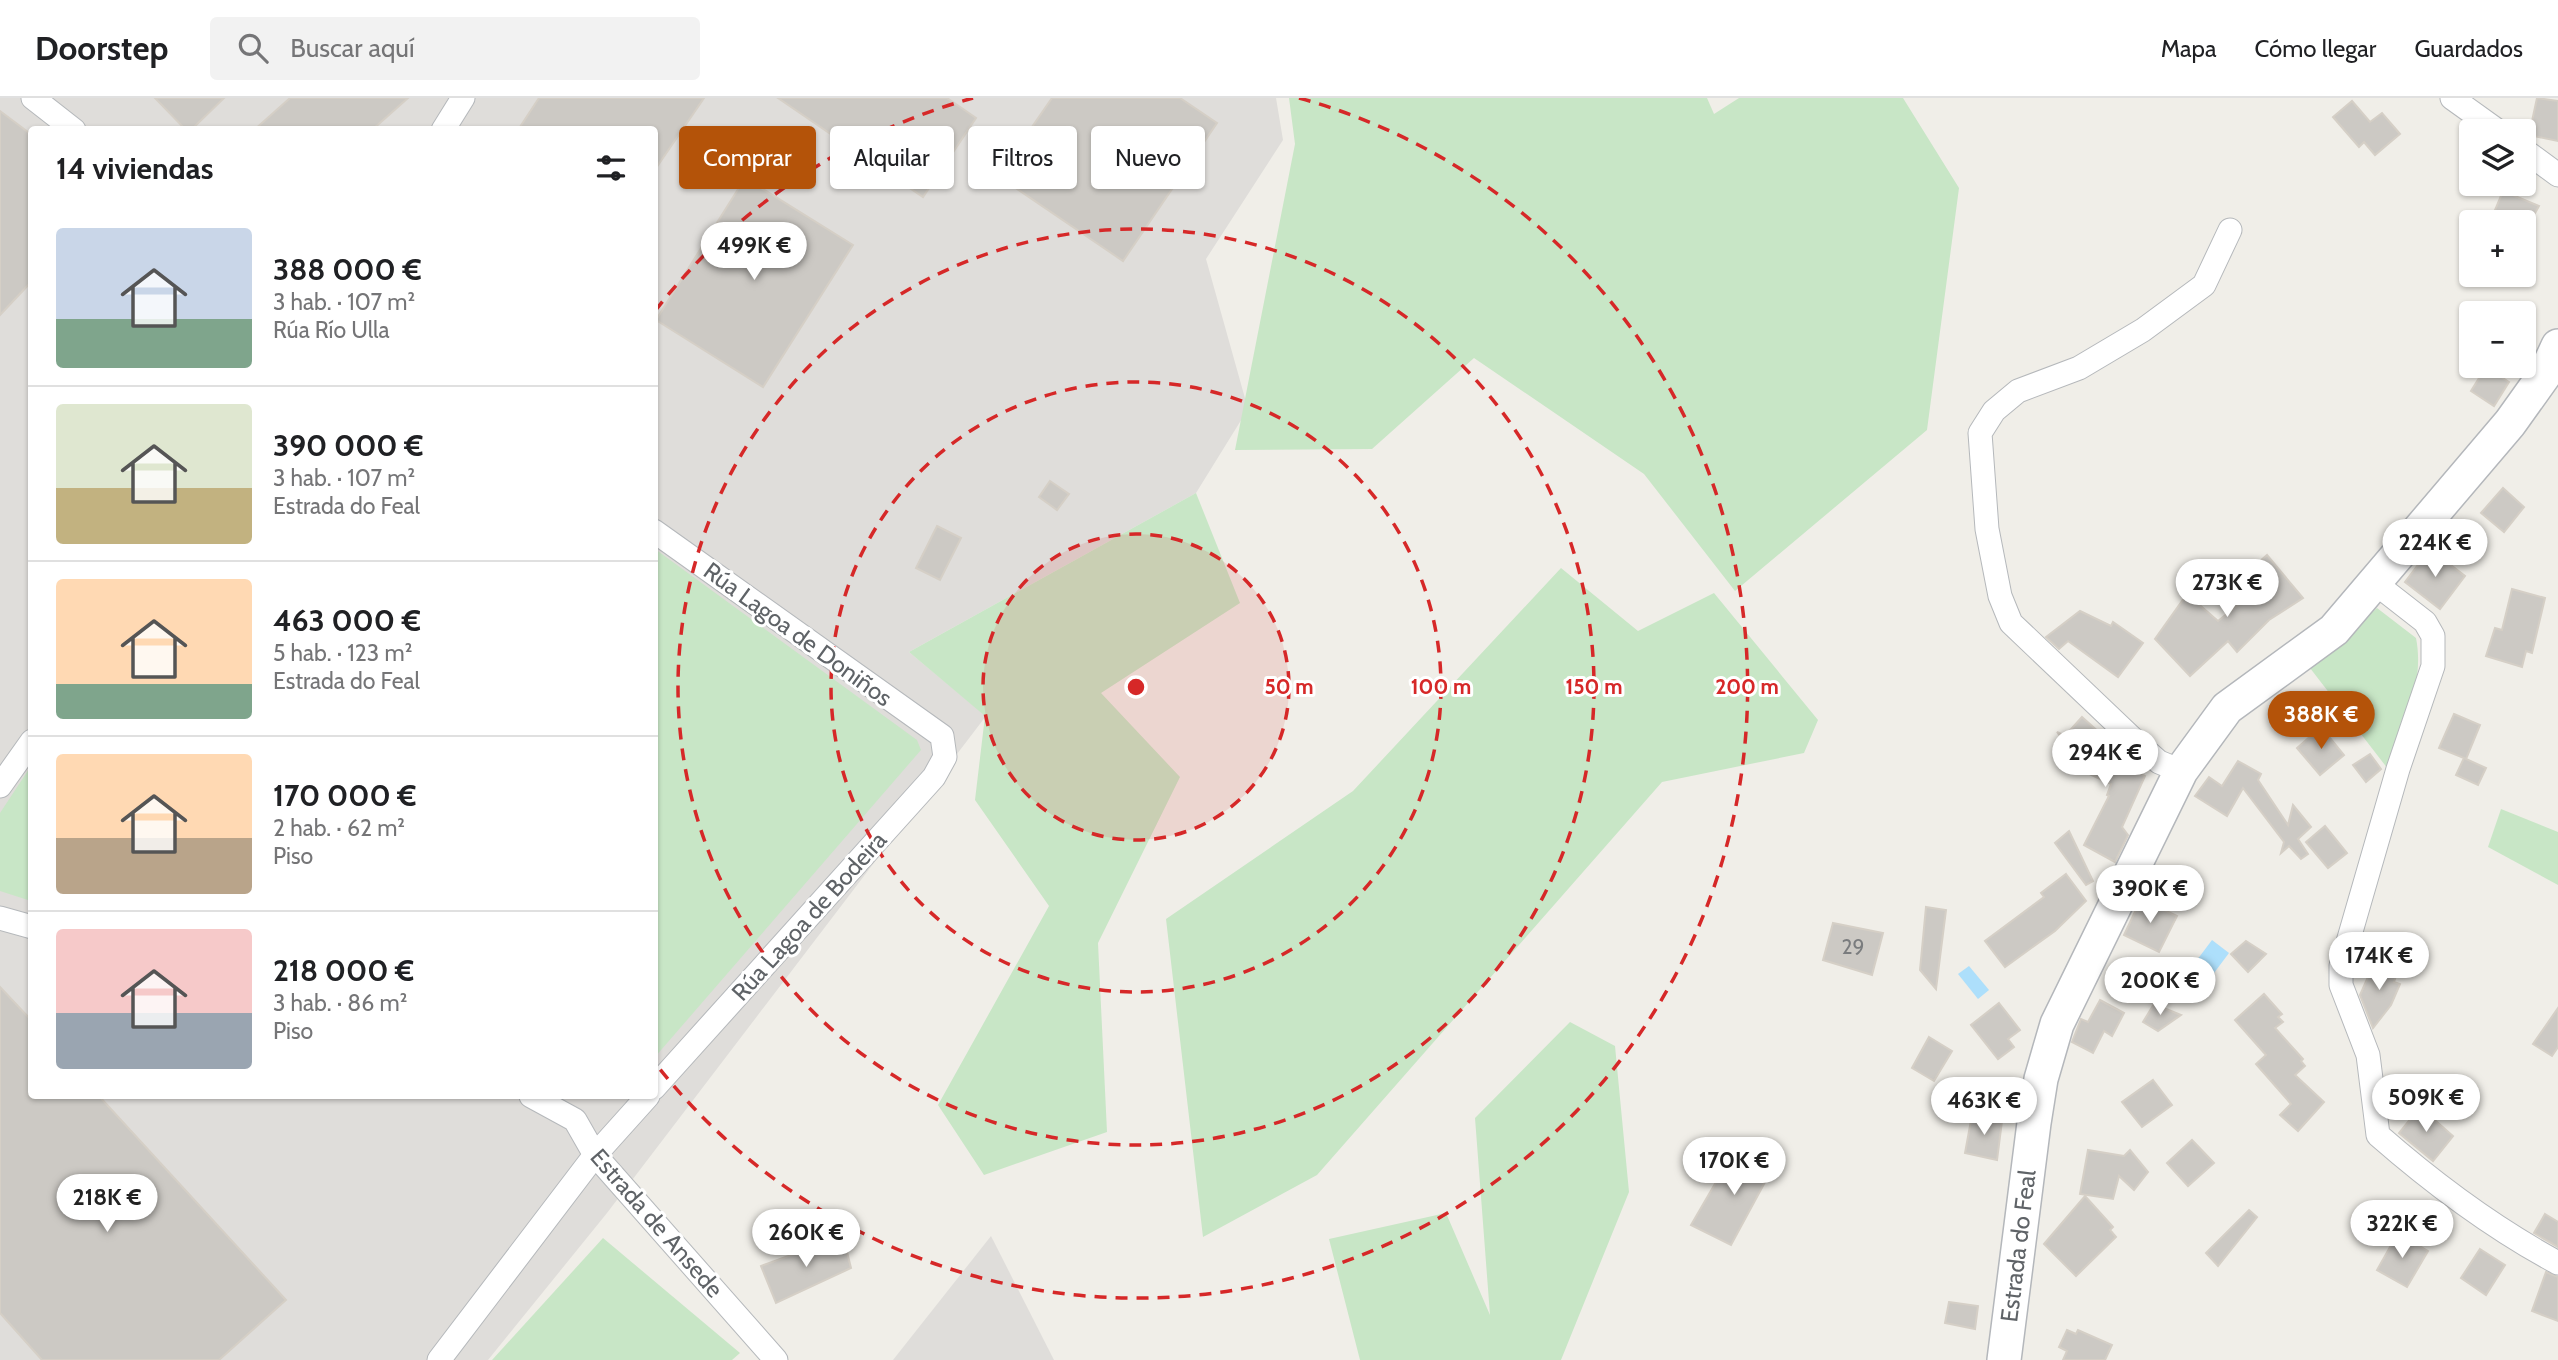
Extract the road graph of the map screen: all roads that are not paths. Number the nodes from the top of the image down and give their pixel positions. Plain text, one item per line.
1 (33, 98) edge
2 (463, 98) edge
3 (2452, 98) edge
4 (2481, 119) edge
5 (69, 126) edge
6 (446, 126) edge
7 (2536, 159) edge
8 (2558, 175) edge
9 (2230, 230) dead end
10 (2558, 346) edge
11 (658, 534) edge
12 (2375, 583) junction
13 (942, 736) joint
14 (28, 747) edge
15 (2181, 772) junction
16 (0, 786) edge
17 (0, 918) edge
18 (28, 926) edge
19 (658, 1084) edge
20 (536, 1099) edge
21 (645, 1099) edge
22 (595, 1154) junction
23 (2558, 1264) edge
24 (439, 1360) edge
25 (776, 1360) edge
26 (2004, 1360) edge

1 - 5 street
2 - 6 street
3 - 4 street
7 - 8 street
9 - 15 street
10 - 12 main road, Estrada do Feal
11 - 13 street, Rúa Lagoa de Doniños
12 - 15 main road, Estrada do Feal
12 - 23 street
13 - 19 street, Rúa Lagoa de Bodeira
14 - 16 street
15 - 26 main road, Estrada do Feal
17 - 18 street
20 - 22 street, Estrada de Ansede
21 - 22 street
22 - 24 street
22 - 25 street, Estrada de Ansede

